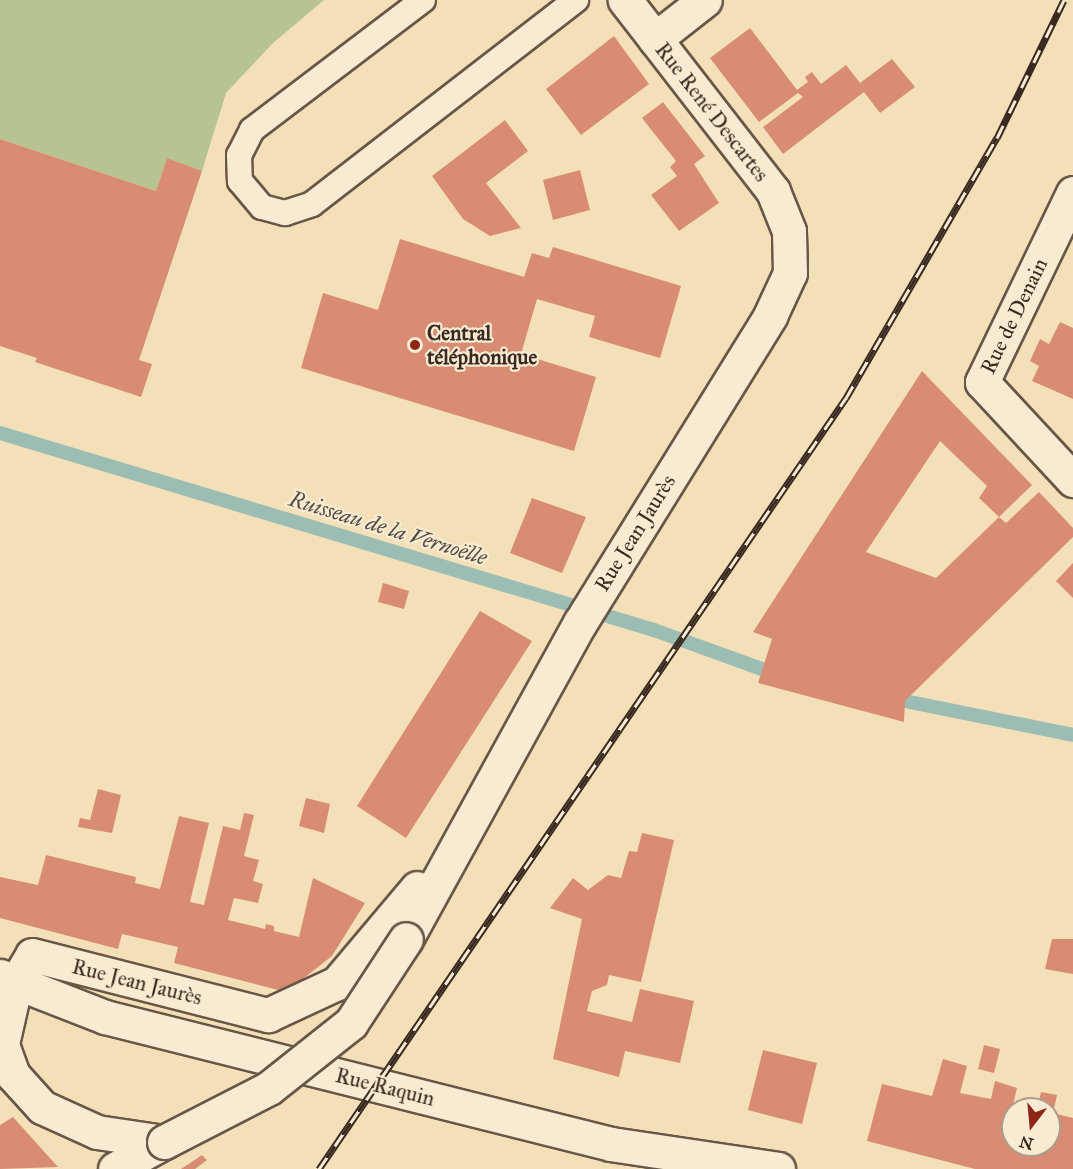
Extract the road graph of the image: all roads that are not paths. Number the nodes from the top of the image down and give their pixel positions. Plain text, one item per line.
1 (423, 0) edge
2 (576, 0) edge
3 (625, 0) edge
4 (705, 0) edge
5 (655, 39) junction
6 (1073, 194) edge
7 (789, 231) joint
8 (1073, 480) edge
9 (464, 833) junction
10 (8, 979) edge
11 (164, 1142) junction
12 (115, 1169) edge
13 (778, 1169) edge

1 - 2 lane
3 - 5 street, Rue René Descartes
4 - 5 street
5 - 7 street, Rue René Descartes
6 - 8 street, Rue de Denain
7 - 9 street, Rue Jean Jaurès
9 - 10 street, Rue Jean Jaurès
9 - 11 street, Rue Jean Jaurès, bridge
10 - 11 street, Rue Jean Jaurès
10 - 13 street, Rue Raquin
11 - 12 street, Rue Jean Jaurès

